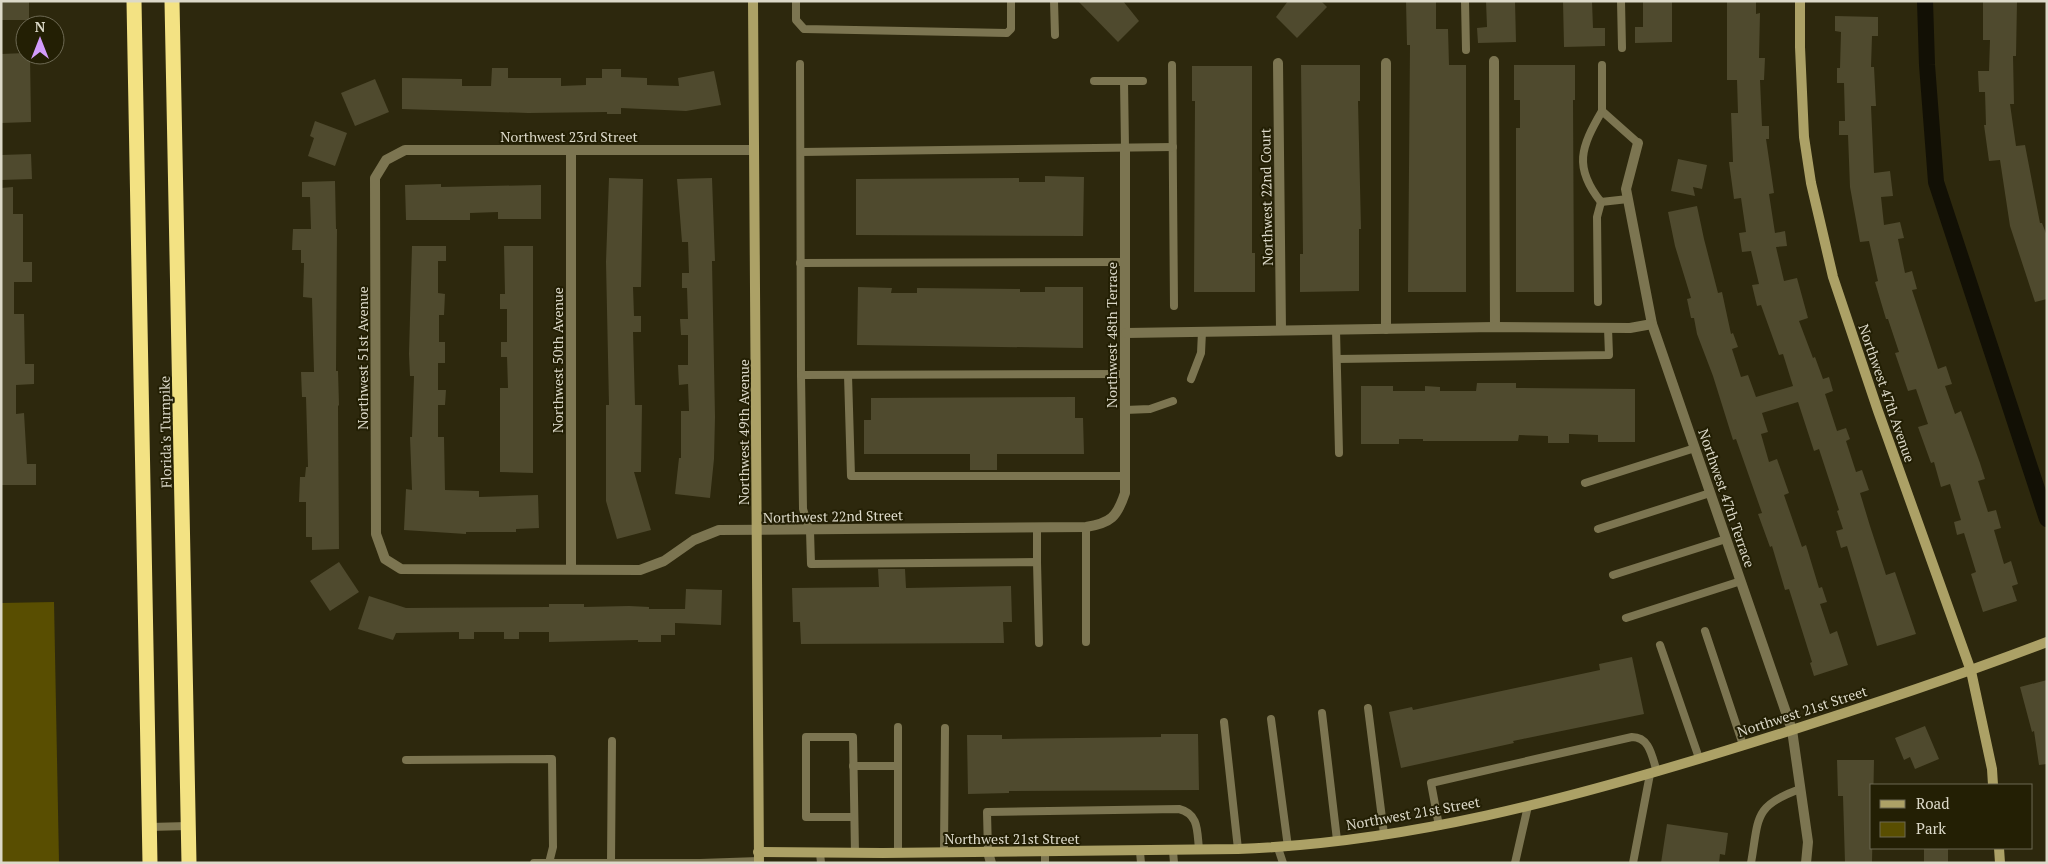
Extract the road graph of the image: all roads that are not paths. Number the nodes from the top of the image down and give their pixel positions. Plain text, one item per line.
1 (134, 1) edge
2 (172, 1) edge
3 (753, 1) edge
4 (796, 1) edge
5 (1011, 1) edge
6 (1054, 1) edge
7 (1465, 1) edge
8 (1621, 1) edge
9 (1800, 1) edge
10 (1055, 35) dead end
11 (1622, 48) dead end
12 (1466, 50) dead end
13 (1494, 61) dead end
14 (1278, 63) dead end
15 (1386, 63) dead end
16 (800, 64) dead end
17 (1172, 65) dead end
18 (1602, 65) dead end
19 (1094, 81) dead end
20 (1124, 81) junction
21 (1143, 81) dead end
22 (1602, 111) junction
23 (1638, 144) joint
24 (1172, 147) junction
25 (1125, 148) junction
26 (571, 150) junction
27 (754, 150) junction
28 (801, 152) junction
29 (386, 160) joint
30 (1628, 199) junction
31 (1600, 202) junction
32 (1125, 262) junction
33 (800, 263) junction
34 (1598, 302) dead end
35 (1174, 306) dead end
36 (1652, 324) junction
37 (1495, 327) junction
38 (1608, 328) junction
39 (1386, 329) junction
40 (1281, 330) junction
41 (1336, 330) junction
42 (1202, 332) junction
43 (1126, 333) junction
44 (1336, 359) junction
45 (1125, 374) junction
46 (800, 375) junction
47 (848, 375) junction
48 (1191, 379) dead end
49 (1173, 401) dead end
50 (1125, 410) junction
51 (1694, 448) junction
52 (1339, 453) dead end
53 (1125, 476) junction
54 (1585, 482) dead end
55 (1710, 493) junction
56 (1112, 518) joint
57 (1086, 527) junction
58 (1037, 528) junction
59 (1598, 529) dead end
60 (757, 531) junction
61 (810, 531) junction
62 (1726, 538) junction
63 (385, 559) joint
64 (1037, 562) junction
65 (571, 569) junction
66 (1613, 575) dead end
67 (1741, 581) junction
68 (1626, 618) dead end
69 (1705, 631) dead end
70 (1086, 642) dead end
71 (2047, 642) edge
72 (1039, 643) dead end
73 (1660, 645) dead end
74 (1971, 671) junction
75 (1368, 708) dead end
76 (1322, 714) dead end
77 (1271, 719) dead end
78 (1224, 722) dead end
79 (898, 727) dead end
80 (945, 728) dead end
81 (1792, 730) junction
82 (612, 741) dead end
83 (1743, 745) junction
84 (1699, 758) junction
85 (406, 760) dead end
86 (854, 766) junction
87 (898, 766) junction
88 (1653, 773) junction
89 (1993, 784) edge
90 (1800, 789) junction
91 (1528, 806) junction
92 (854, 817) junction
93 (188, 826) junction
94 (1439, 826) junction
95 (149, 827) junction
96 (1384, 834) junction
97 (1337, 840) junction
98 (1283, 847) junction
99 (1199, 849) junction
100 (1999, 849) edge
101 (1238, 850) junction
102 (1173, 851) junction
103 (944, 852) junction
104 (988, 852) junction
105 (1045, 852) junction
106 (1140, 852) junction
107 (855, 853) junction
108 (898, 853) junction
109 (758, 858) edge
110 (821, 858) edge
111 (883, 858) edge
112 (611, 862) edge
113 (150, 863) edge
114 (189, 863) edge
115 (534, 863) edge
116 (549, 863) edge
117 (700, 863) edge
118 (991, 863) edge
119 (1046, 863) edge
120 (1141, 863) edge
121 (1174, 863) edge
122 (1283, 863) edge
123 (1515, 863) edge
124 (1633, 863) edge
125 (1751, 863) edge
126 (1806, 863) edge
127 (2000, 863) edge

1 - 95 highway, Florida's Turnpike
2 - 93 highway, Florida's Turnpike
3 - 27 street, Northwest 49th Avenue
4 - 5 lane
6 - 10 lane
7 - 12 lane
8 - 11 lane
9 - 74 street, Northwest 47th Avenue
13 - 37 street
14 - 40 street, Northwest 22nd Court
15 - 39 street
16 - 28 lane
17 - 24 lane
18 - 22 lane
19 - 20 lane
20 - 21 lane
20 - 25 lane
22 - 23 lane
22 - 31 lane
23 - 30 street, Northwest 47th Terrace
24 - 25 lane
24 - 35 lane
25 - 28 lane
25 - 32 street, Northwest 48th Terrace
26 - 27 street, Northwest 23rd Street
26 - 29 street, Northwest 23rd Street
26 - 65 street, Northwest 50th Avenue
27 - 60 street, Northwest 49th Avenue
28 - 33 lane
29 - 63 street, Northwest 51st Avenue
30 - 31 lane
30 - 36 street, Northwest 47th Terrace
31 - 34 lane
32 - 33 lane
32 - 43 street, Northwest 48th Terrace
33 - 46 lane
36 - 38 street
36 - 51 street, Northwest 47th Terrace
37 - 38 street
37 - 39 street
38 - 44 lane
39 - 41 street
40 - 41 street
40 - 42 street
41 - 44 lane
42 - 43 street
42 - 48 lane
43 - 45 street, Northwest 48th Terrace
44 - 52 lane
45 - 47 lane
45 - 50 street, Northwest 48th Terrace
46 - 47 lane
46 - 61 lane
47 - 53 lane
49 - 50 lane
50 - 53 street, Northwest 48th Terrace
51 - 54 lane
51 - 55 street, Northwest 47th Terrace
53 - 56 street, Northwest 48th Terrace
55 - 59 lane
55 - 62 street, Northwest 47th Terrace
56 - 57 street, Northwest 22nd Street
57 - 58 street, Northwest 22nd Street
57 - 70 lane
58 - 61 street, Northwest 22nd Street
58 - 64 lane
60 - 61 street, Northwest 22nd Street
60 - 65 street, Northwest 22nd Street
60 - 109 street, Northwest 49th Avenue
61 - 64 lane
62 - 66 lane
62 - 67 street, Northwest 47th Terrace
63 - 65 street, Northwest 22nd Street
64 - 72 lane
67 - 68 lane
67 - 81 street, Northwest 47th Terrace
69 - 83 lane
71 - 74 street, Northwest 21st Street
73 - 84 lane
74 - 81 street, Northwest 21st Street
74 - 89 street, Northwest 47th Avenue
75 - 96 lane
76 - 97 lane
77 - 98 lane
78 - 101 lane
79 - 87 lane
80 - 103 lane
81 - 83 street, Northwest 21st Street
81 - 90 street, Northwest 47th Terrace
82 - 112 lane
83 - 84 street, Northwest 21st Street
84 - 88 street, Northwest 21st Street
85 - 116 lane
86 - 87 lane
86 - 92 lane
86 - 92 lane
87 - 108 lane
88 - 91 street, Northwest 21st Street
88 - 94 lane
88 - 124 lane
90 - 125 lane
90 - 126 street, Northwest 47th Terrace
91 - 94 street, Northwest 21st Street
91 - 123 lane
92 - 107 lane
93 - 95 lane
93 - 114 highway, Florida's Turnpike
94 - 96 street, Northwest 21st Street
95 - 113 highway, Florida's Turnpike
96 - 97 street, Northwest 21st Street
97 - 98 street, Northwest 21st Street
98 - 101 street, Northwest 21st Street
98 - 122 lane
99 - 101 street, Northwest 21st Street
99 - 102 street, Northwest 21st Street
99 - 104 lane
100 - 127 street
102 - 106 street, Northwest 21st Street
102 - 121 lane
103 - 104 street, Northwest 21st Street
103 - 108 street, Northwest 21st Street
104 - 105 street, Northwest 21st Street
104 - 118 street
105 - 106 street, Northwest 21st Street
105 - 119 lane
106 - 120 lane
107 - 110 street, Northwest 21st Street
107 - 111 street, Northwest 21st Street
108 - 111 street, Northwest 21st Street
109 - 110 street, Northwest 21st Street
109 - 117 lane
112 - 116 lane
112 - 117 lane
115 - 116 lane

